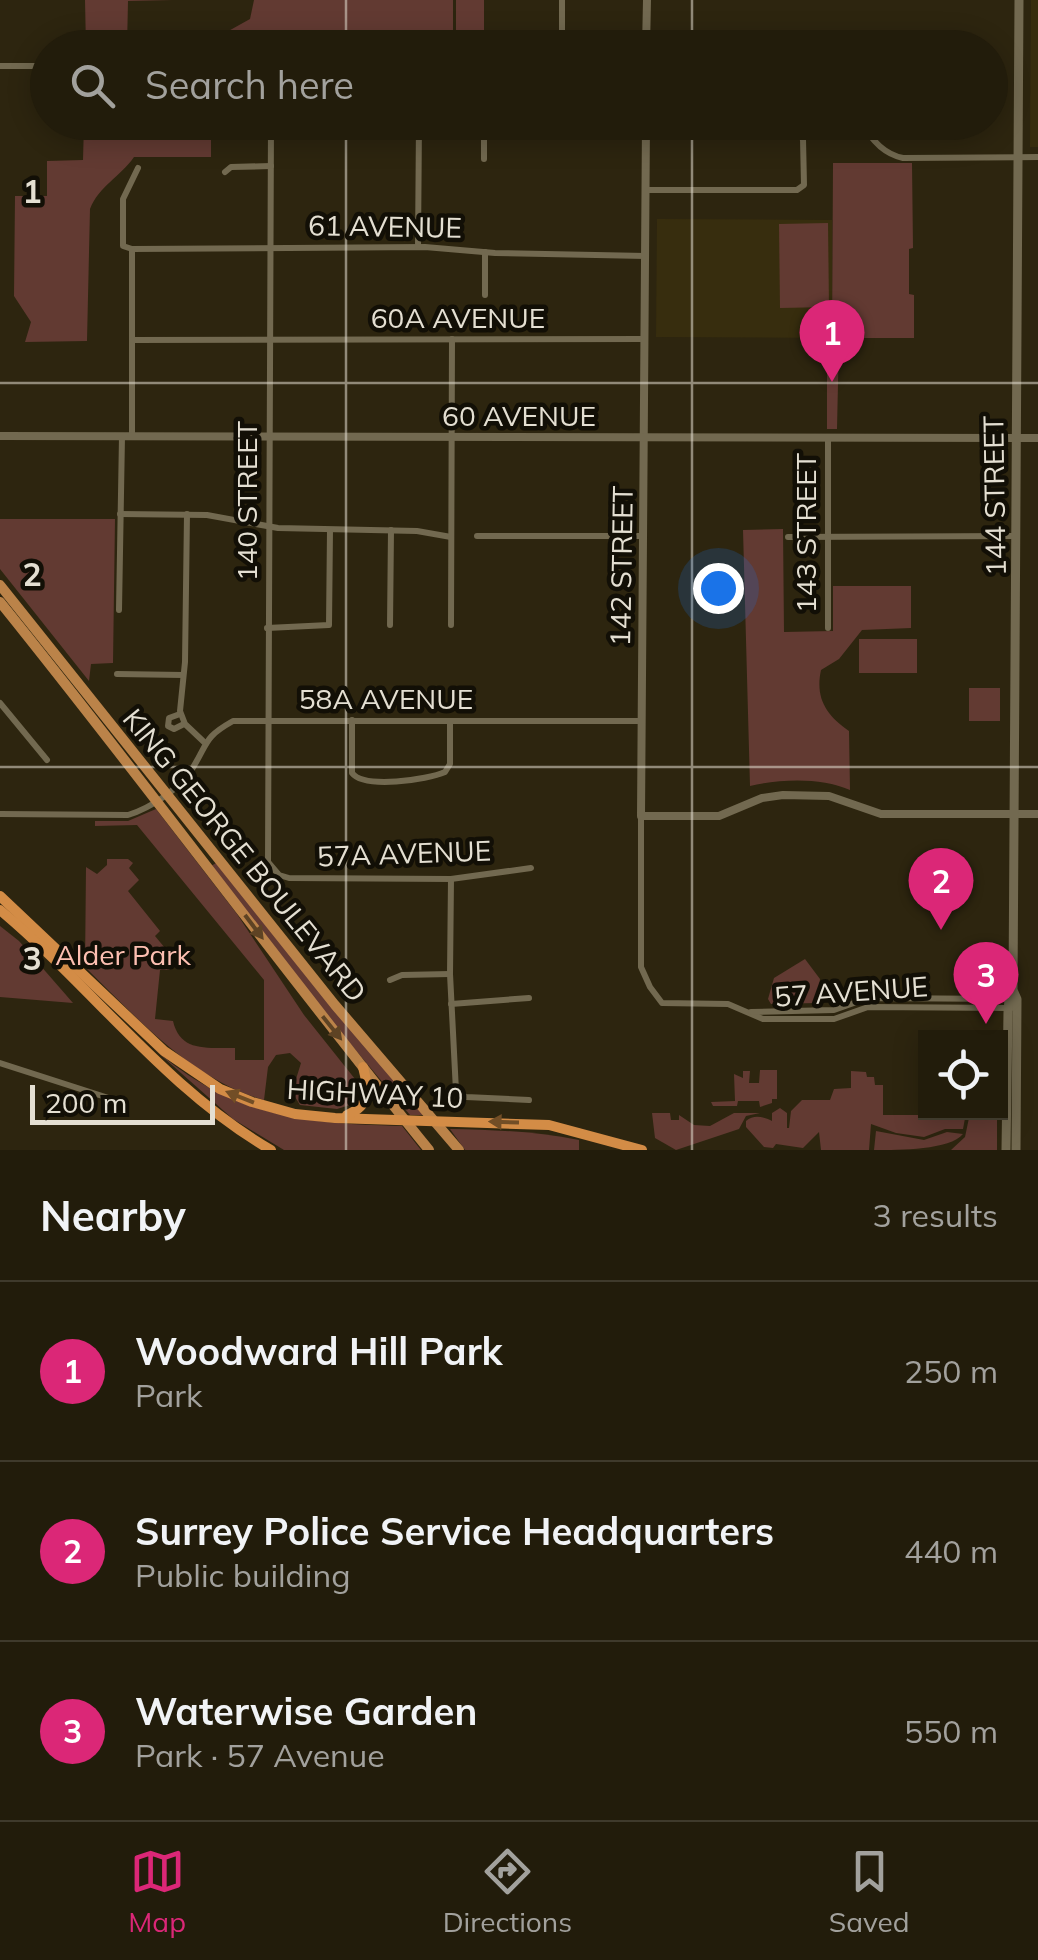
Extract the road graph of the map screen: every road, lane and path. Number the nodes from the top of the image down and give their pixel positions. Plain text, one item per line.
1 (562, 0) edge
2 (647, 0) edge
3 (1018, 0) edge
4 (562, 30) edge
5 (646, 30) edge
6 (0, 66) edge
7 (30, 66) edge
8 (271, 140) edge
9 (419, 140) edge
10 (484, 140) edge
11 (646, 140) edge
12 (803, 140) edge
13 (874, 140) edge
14 (1017, 157) junction
15 (1038, 157) edge
16 (484, 159) dead end
17 (271, 166) junction
18 (138, 168) dead end
19 (225, 172) dead end
20 (646, 190) junction
21 (128, 247) junction
22 (418, 247) junction
23 (269, 248) junction
24 (484, 252) junction
25 (646, 256) junction
26 (485, 295) dead end
27 (452, 339) junction
28 (646, 339) junction
29 (132, 340) junction
30 (270, 340) junction
31 (0, 436) edge
32 (127, 436) junction
33 (269, 436) junction
34 (452, 437) junction
35 (646, 438) junction
36 (828, 438) junction
37 (1015, 438) junction
38 (1038, 438) edge
39 (120, 514) junction
40 (187, 514) junction
41 (268, 527) junction
42 (330, 530) junction
43 (391, 530) junction
44 (451, 536) junction
45 (477, 536) dead end
46 (643, 536) junction
47 (1016, 536) junction
48 (788, 537) dead end
49 (828, 537) junction
50 (0, 585) edge
51 (0, 602) edge
52 (119, 610) dead end
53 (390, 625) dead end
54 (451, 625) dead end
55 (268, 628) junction
56 (828, 628) dead end
57 (117, 674) dead end
58 (183, 675) junction
59 (0, 703) edge
60 (180, 714) junction
61 (352, 720) junction
62 (450, 720) junction
63 (266, 721) junction
64 (642, 721) junction
65 (184, 724) junction
66 (204, 742) junction
67 (47, 760) dead end
68 (162, 797) junction
69 (0, 814) edge
70 (1016, 814) junction
71 (1038, 814) edge
72 (641, 816) junction
73 (531, 868) dead end
74 (279, 876) joint
75 (451, 878) junction
76 (0, 896) edge
77 (0, 910) edge
78 (450, 974) junction
79 (390, 980) dead end
80 (529, 998) dead end
81 (1013, 1001) junction
82 (451, 1004) junction
83 (662, 1004) joint
84 (0, 1063) edge
85 (363, 1067) junction
86 (529, 1100) dead end
87 (121, 1102) dead end
88 (335, 1118) junction
89 (405, 1120) junction
90 (435, 1120) junction
91 (271, 1150) edge
92 (430, 1150) edge
93 (459, 1150) edge
94 (642, 1150) edge
95 (1006, 1150) edge
96 (1016, 1150) edge

1 - 4 street
2 - 5 street
3 - 14 main road, 144 STREET
6 - 7 street
8 - 17 street, 140 STREET
9 - 22 street
10 - 16 street
11 - 20 street, 142 STREET
12 - 20 street
13 - 14 street
14 - 15 street
14 - 37 main road, 144 STREET
17 - 19 street
17 - 23 street, 140 STREET
18 - 21 street
20 - 25 street, 142 STREET
21 - 23 street, 61 AVENUE
21 - 29 street
22 - 23 street, 61 AVENUE
22 - 24 street, 61 AVENUE
23 - 30 street, 140 STREET
24 - 25 street, 61 AVENUE
24 - 26 street
25 - 28 street, 142 STREET
27 - 28 street, 60A AVENUE
27 - 30 street, 60A AVENUE
27 - 34 street
28 - 35 street, 142 STREET
29 - 30 street, 60A AVENUE
29 - 32 street
30 - 33 street, 140 STREET
31 - 32 street, 60 AVENUE
32 - 33 street, 60 AVENUE
32 - 39 street
33 - 34 street, 60 AVENUE
33 - 41 street, 140 STREET
34 - 35 street, 60 AVENUE
34 - 44 street
35 - 36 street, 60 AVENUE
35 - 46 street, 142 STREET
36 - 37 street, 60 AVENUE
36 - 49 street, 143 STREET
37 - 38 street, 60 AVENUE
37 - 47 main road, 144 STREET
39 - 40 street
39 - 52 street
40 - 41 street
40 - 58 street
41 - 42 street
41 - 55 street, 140 STREET
42 - 43 street
42 - 55 street
43 - 44 street
43 - 53 street
44 - 54 street
45 - 46 street
46 - 64 street, 142 STREET
47 - 49 street
47 - 70 main road, 144 STREET
48 - 49 street
49 - 56 street, 143 STREET
50 - 68 main road, KING GEORGE BOULEVARD
51 - 68 main road, KING GEORGE BOULEVARD
55 - 63 street, 140 STREET
57 - 58 street
58 - 60 street
59 - 67 street
60 - 65 street
60 - 65 street
61 - 62 street, 58A AVENUE
61 - 62 street
61 - 63 street, 58A AVENUE
62 - 64 street, 58A AVENUE
63 - 66 street, 58A AVENUE
63 - 74 street, 140 STREET
64 - 72 street, 142 STREET
65 - 66 street
66 - 68 street
68 - 69 street
68 -> 85 main road, KING GEORGE BOULEVARD
68 - 90 main road, KING GEORGE BOULEVARD
70 - 71 street
70 - 72 street
70 - 81 main road, 144 STREET
72 - 83 street, 142 STREET
73 - 75 street, 57A AVENUE
74 - 75 street, 57A AVENUE
75 - 78 street
88 -> 76 highway, HIGHWAY 10
77 - 91 highway
78 - 79 street
78 - 82 street
80 - 82 street
81 - 83 street, 57 AVENUE
81 - 95 main road, 144 STREET
81 - 96 main road, 144 STREET
82 - 86 street
84 - 87 street
85 - 88 highway
85 - 89 main road, KING GEORGE BOULEVARD
88 - 89 highway, HIGHWAY 10
89 - 90 highway, HIGHWAY 10
89 - 92 main road, KING GEORGE BOULEVARD
90 - 93 main road, KING GEORGE BOULEVARD
94 -> 90 highway, HIGHWAY 10

